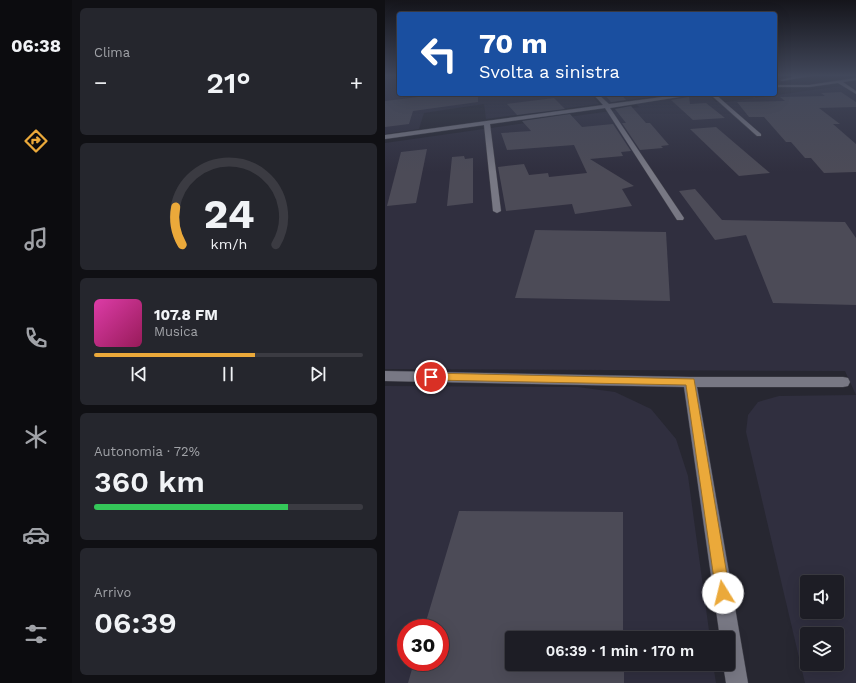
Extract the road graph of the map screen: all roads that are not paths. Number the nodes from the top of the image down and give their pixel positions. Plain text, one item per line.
1 (593, 108) edge
2 (607, 108) edge
3 (728, 108) edge
4 (487, 123) junction
5 (759, 135) dead end
6 (385, 137) edge
7 (497, 211) dead end
8 (680, 218) dead end
9 (385, 376) edge
10 (691, 382) junction
11 (843, 382) dead end
12 (737, 683) edge

1 - 4 street
2 - 8 street
3 - 5 street
4 - 6 street
4 - 7 street
9 - 10 street
10 - 11 street
10 - 12 street

